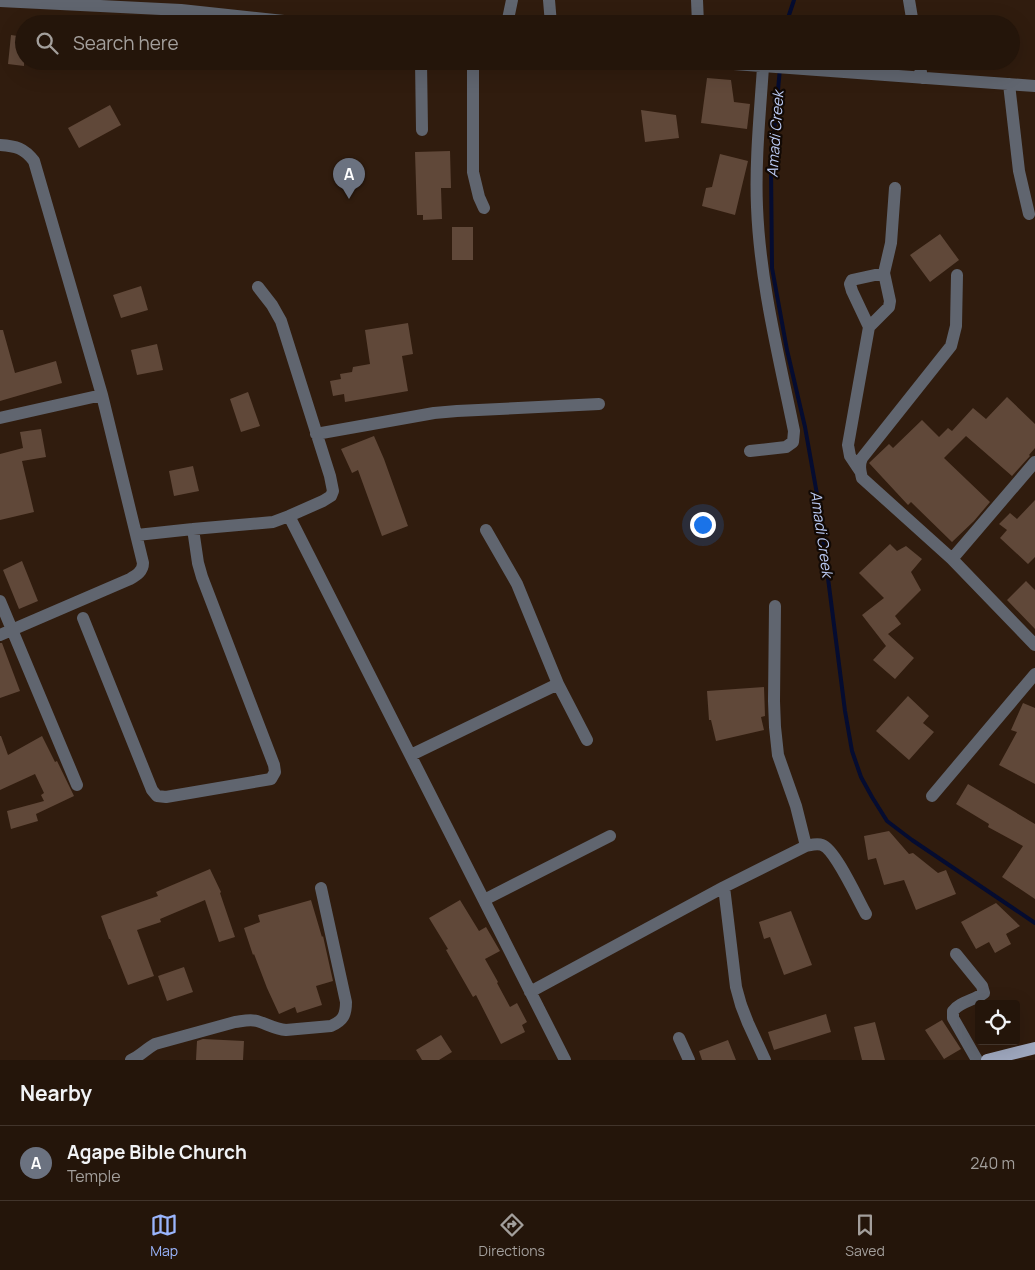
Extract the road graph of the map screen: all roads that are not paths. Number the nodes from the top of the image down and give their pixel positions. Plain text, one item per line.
1 (512, 0) edge
2 (549, 0) edge
3 (697, 0) edge
4 (909, 0) edge
5 (0, 1) edge
6 (114, 3) edge
7 (227, 15) edge
8 (509, 15) edge
9 (550, 15) edge
10 (698, 15) edge
11 (912, 15) edge
12 (421, 70) edge
13 (473, 70) edge
14 (766, 70) edge
15 (816, 70) edge
16 (921, 70) edge
17 (922, 78) junction
18 (1008, 84) junction
19 (1035, 86) edge
20 (422, 130) dead end
21 (0, 146) edge
22 (895, 188) dead end
23 (484, 208) dead end
24 (1029, 214) dead end
25 (884, 273) junction
26 (957, 275) dead end
27 (258, 287) dead end
28 (869, 327) junction
29 (102, 395) junction
30 (599, 404) dead end
31 (0, 418) edge
32 (316, 434) junction
33 (750, 451) dead end
34 (1035, 462) edge
35 (860, 471) junction
36 (290, 516) junction
37 (193, 529) junction
38 (486, 530) dead end
39 (137, 536) junction
40 (952, 559) junction
41 (0, 601) edge
42 (775, 606) dead end
43 (84, 618) dead end
44 (6, 632) edge
45 (1035, 645) edge
46 (1035, 674) edge
47 (558, 684) junction
48 (587, 740) dead end
49 (411, 755) junction
50 (77, 785) dead end
51 (932, 796) dead end
52 (610, 836) dead end
53 (806, 846) junction
54 (724, 887) junction
55 (321, 888) dead end
56 (484, 900) junction
57 (866, 914) dead end
58 (956, 954) dead end
59 (530, 992) junction
60 (679, 1038) dead end
61 (1035, 1048) edge
62 (131, 1060) edge
63 (565, 1060) edge
64 (689, 1060) edge
65 (765, 1060) edge
66 (977, 1060) edge
67 (987, 1060) edge

1 - 8 street
2 - 9 street
3 - 10 street
4 - 11 street
5 - 6 street
6 - 7 street
12 - 20 street
13 - 23 street
14 - 33 street
15 - 17 street
16 - 17 street
17 - 18 street
18 - 19 street
18 - 24 street
21 - 29 street
22 - 25 street
25 - 28 street
25 - 28 street
26 - 35 street
27 - 32 street
28 - 35 street
29 - 31 street
29 - 39 street
30 - 32 street
32 - 36 street
34 - 40 street
35 - 40 street
36 - 37 street
36 - 49 street
37 - 39 street
37 - 43 street
38 - 47 street
39 - 44 street
40 - 45 street
41 - 44 street
42 - 53 street
44 - 50 street
46 - 51 street
47 - 48 street
47 - 49 street
49 - 56 street
52 - 56 street
53 - 54 street
53 - 57 street
54 - 59 street
54 - 65 street
55 - 62 street
56 - 59 street
58 - 66 street
59 - 63 street
60 - 64 street
61 - 67 main road

